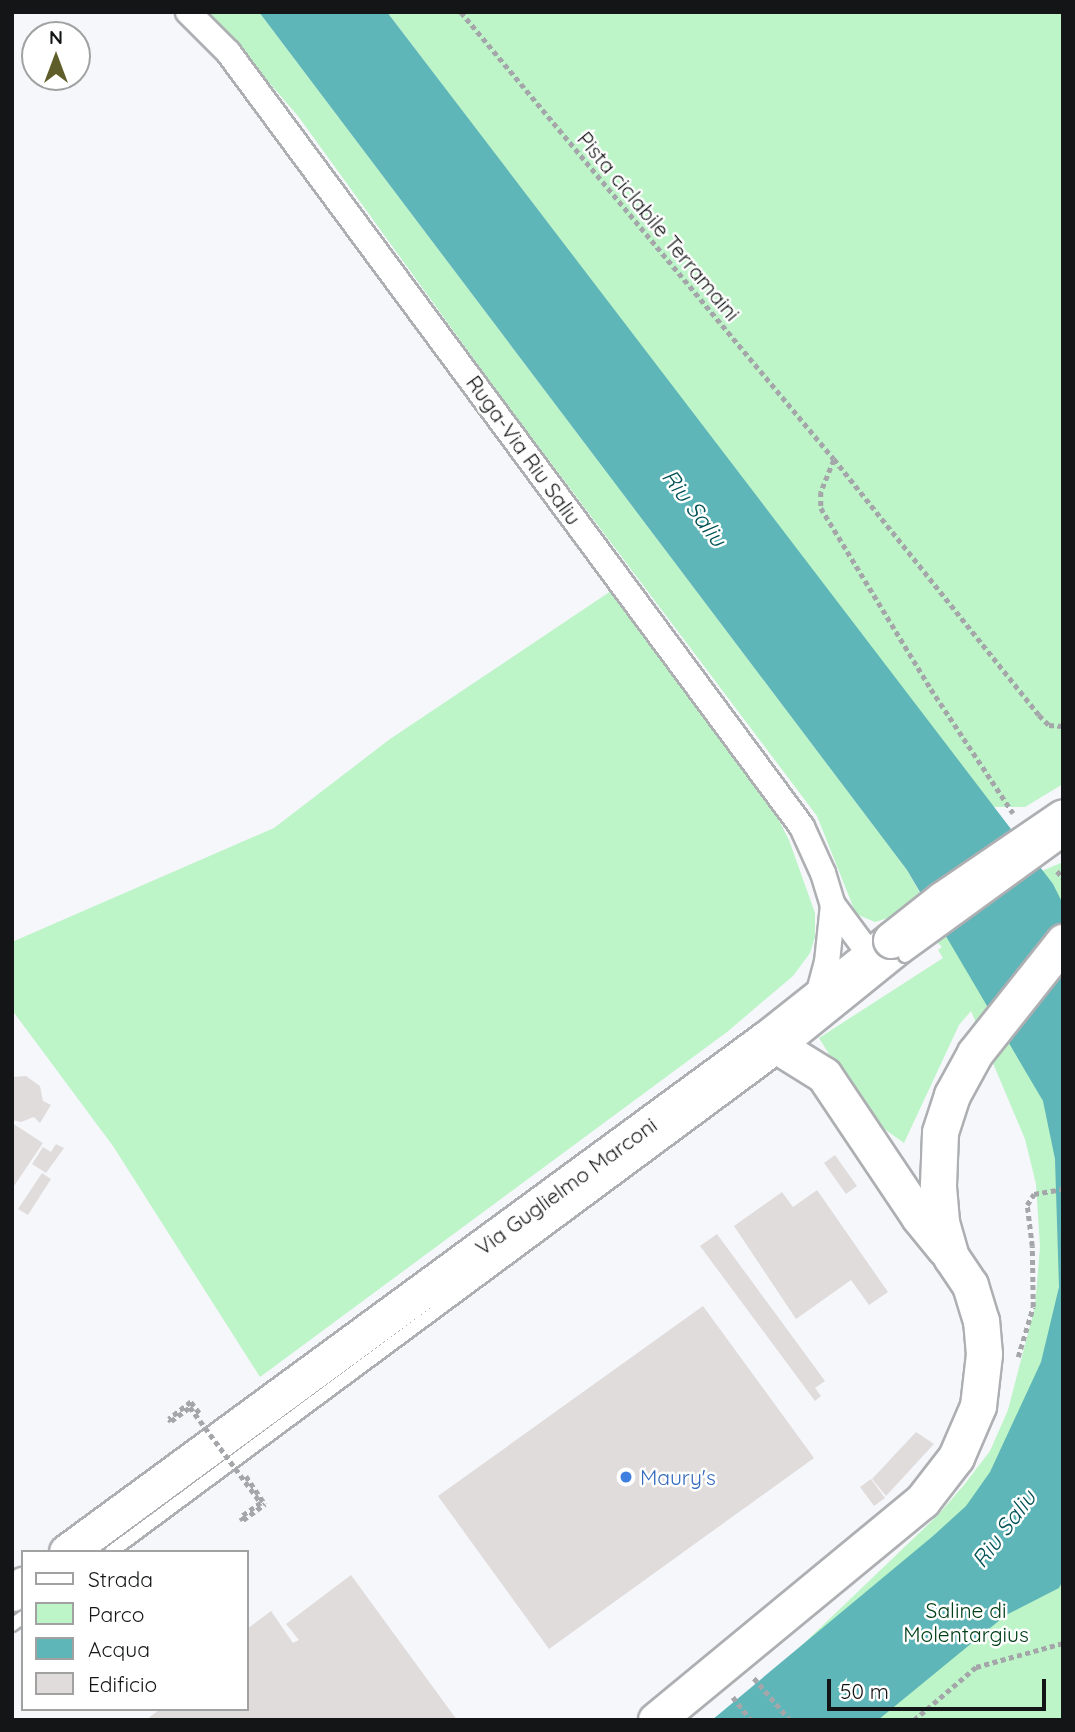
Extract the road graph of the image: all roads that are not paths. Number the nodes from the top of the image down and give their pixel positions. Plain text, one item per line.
1 (188, 12) edge
2 (1063, 817) edge
3 (1063, 841) edge
4 (833, 905) junction
5 (1063, 942) edge
6 (889, 951) junction
7 (817, 999) junction
8 (776, 1045) junction
9 (951, 1256) junction
10 (70, 1550) edge
11 (114, 1550) edge
12 (656, 1720) edge

1 - 4 street, Ruga-Via Riu Saliu
2 - 6 main road, Via Guglielmo Marconi, bridge
3 - 6 lane, bridge
4 - 6 street, Ruga-Via Riu Saliu
4 - 7 street, Ruga-Via Riu Saliu
5 - 9 main road
6 - 7 main road, Via Guglielmo Marconi
6 - 8 lane
7 - 8 main road, Via Guglielmo Marconi
8 - 9 main road
8 - 10 main road, Via Guglielmo Marconi
8 - 11 lane
9 - 12 main road

